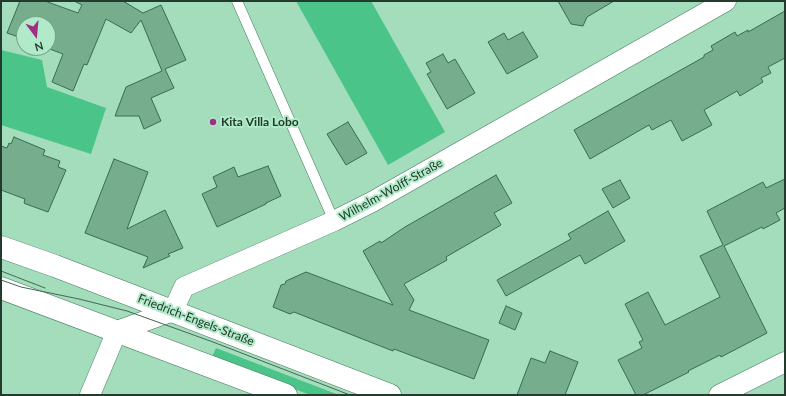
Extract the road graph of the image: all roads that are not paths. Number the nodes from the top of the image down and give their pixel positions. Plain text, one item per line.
1 (237, 1) edge
2 (726, 1) edge
3 (334, 221) junction
4 (1, 247) edge
5 (1, 288) edge
6 (173, 311) junction
7 (117, 331) junction
8 (785, 362) edge
9 (90, 395) edge
10 (286, 395) edge
11 (390, 395) edge
12 (719, 395) edge

1 - 3 lane
2 - 3 street, Wilhelm-Wolff-Straße
3 - 6 street, Wilhelm-Wolff-Straße
4 - 6 main road, Friedrich-Engels-Straße
5 - 7 main road
6 - 7 street
6 - 11 main road, Friedrich-Engels-Straße
7 - 9 street
7 - 10 main road
8 - 12 street

